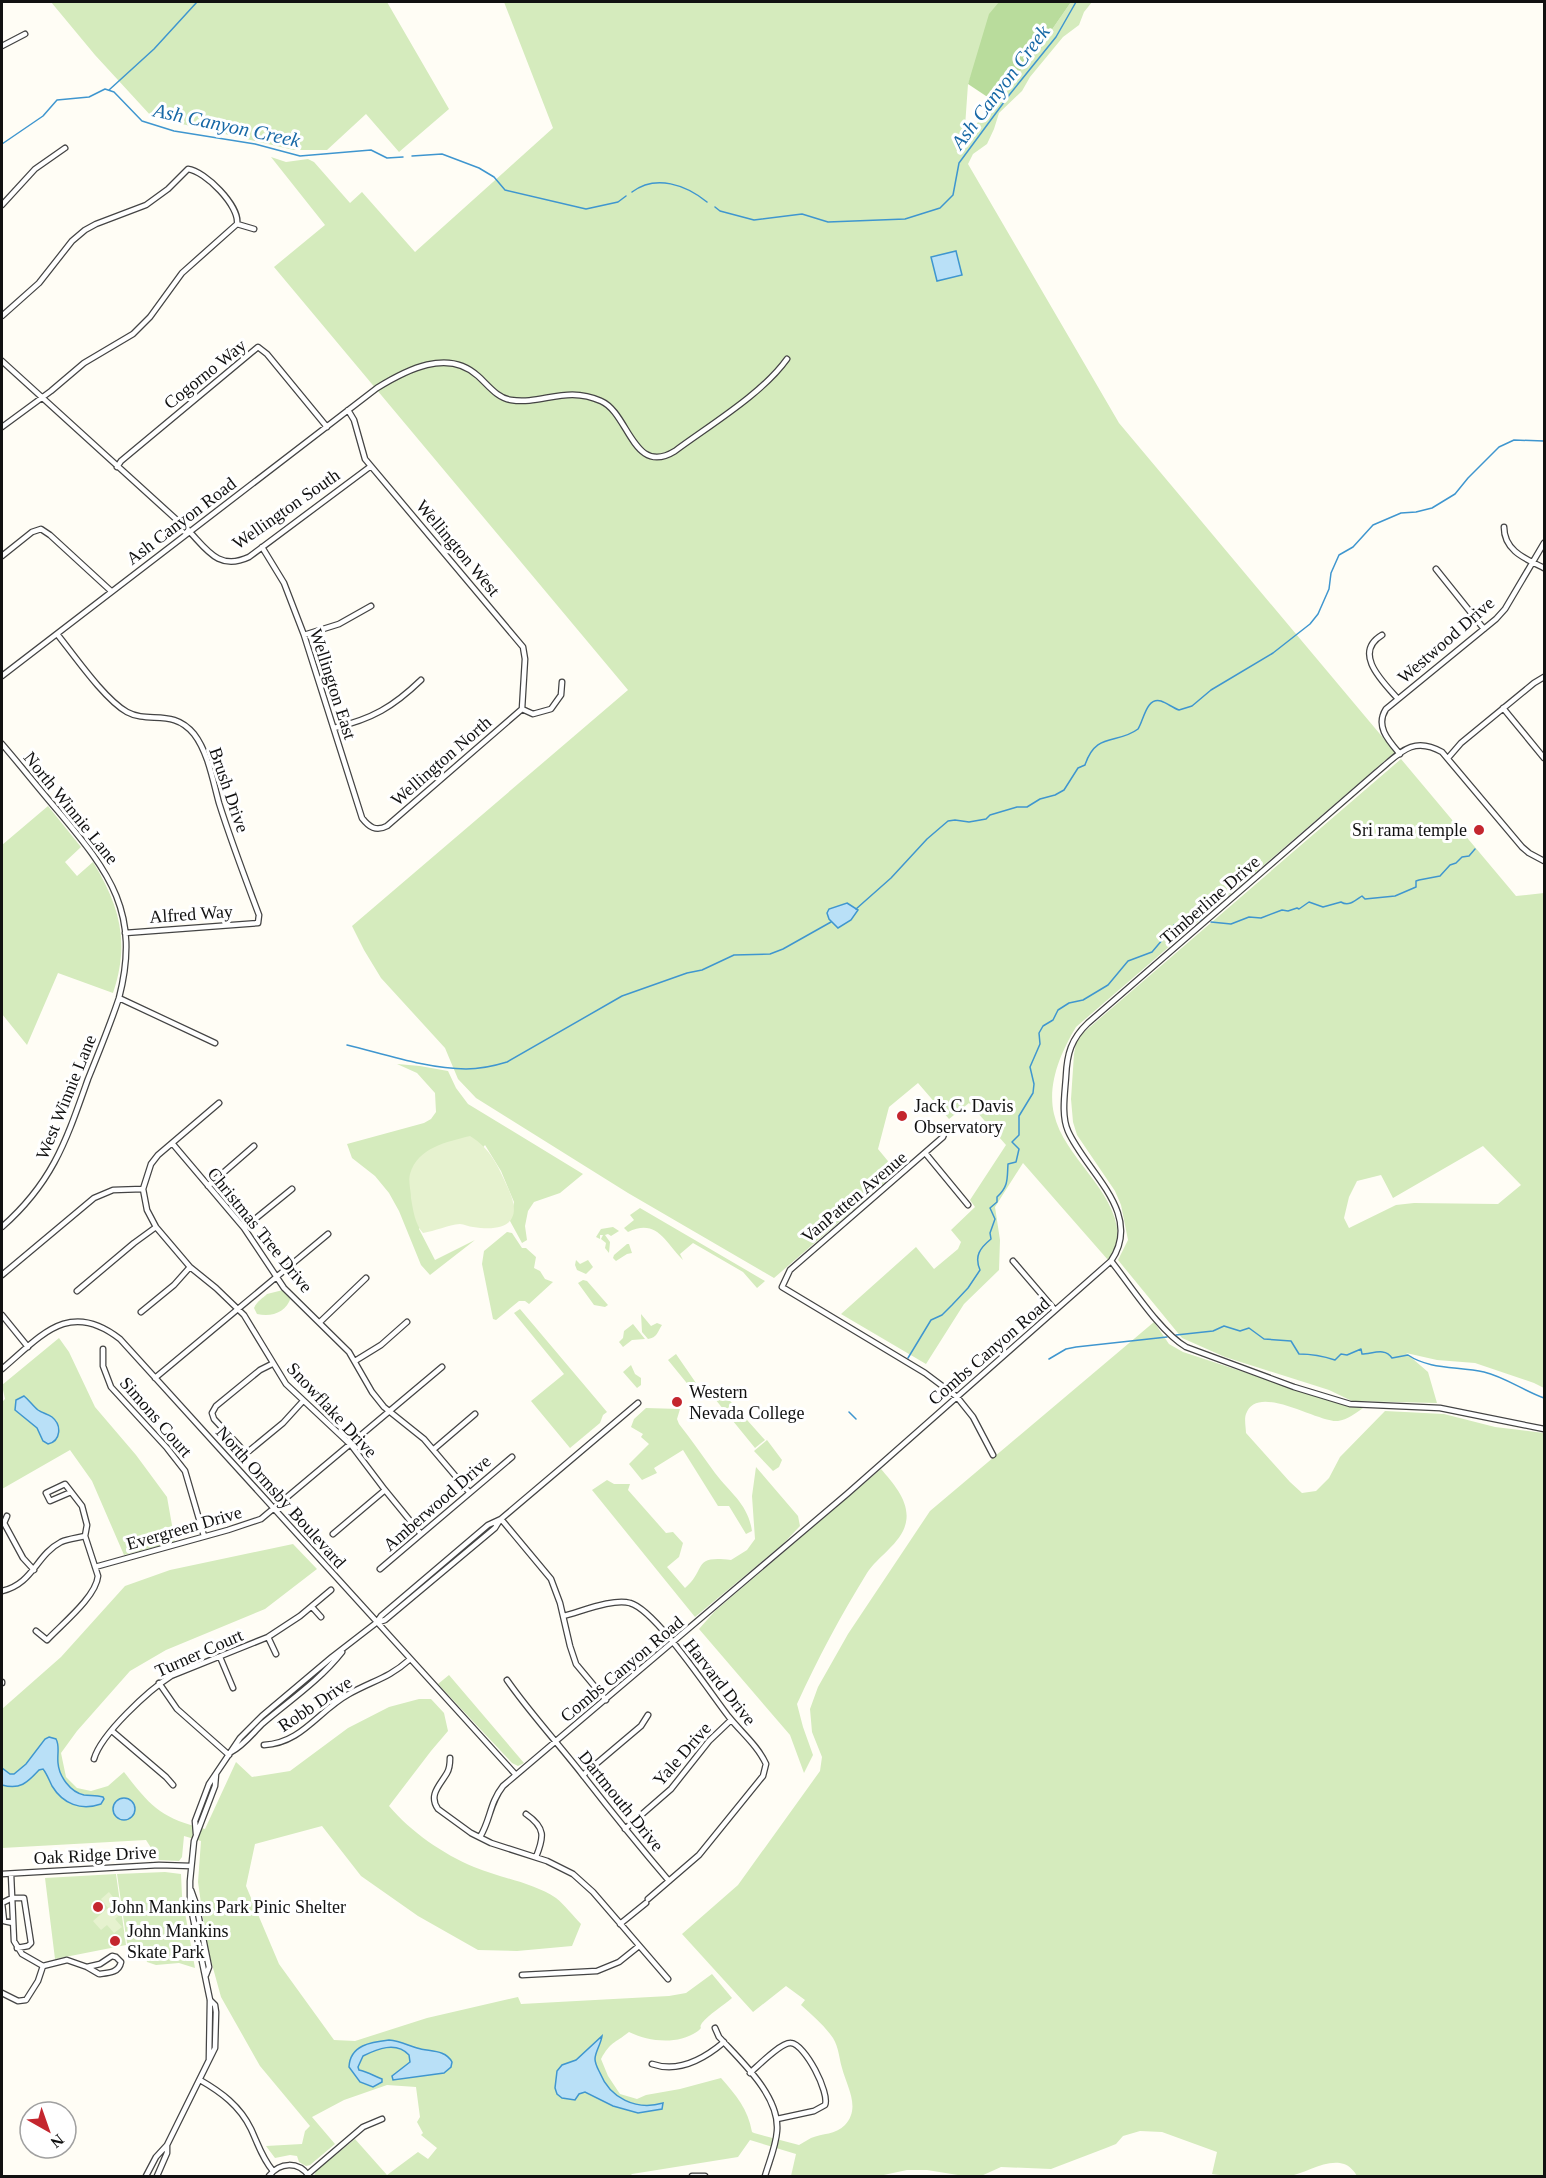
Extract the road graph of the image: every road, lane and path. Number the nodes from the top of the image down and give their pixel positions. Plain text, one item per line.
1 (25, 34) dead end
2 (2, 46) edge
3 (65, 148) dead end
4 (2, 204) edge
5 (237, 224) junction
6 (254, 230) dead end
7 (2, 316) edge
8 (787, 359) dead end
9 (2, 361) edge
10 (43, 397) junction
11 (348, 410) junction
12 (2, 427) edge
13 (327, 427) junction
14 (370, 465) junction
15 (117, 467) junction
16 (1504, 527) dead end
17 (189, 531) junction
18 (1545, 543) edge
19 (262, 547) junction
20 (2, 555) edge
21 (1533, 562) junction
22 (1545, 568) edge
23 (1436, 569) dead end
24 (111, 591) junction
25 (371, 606) dead end
26 (1484, 629) junction
27 (57, 634) junction
28 (303, 635) junction
29 (1382, 635) dead end
30 (2, 676) edge
31 (1545, 677) edge
32 (421, 680) dead end
33 (562, 682) dead end
34 (1398, 699) junction
35 (1503, 708) junction
36 (522, 709) junction
37 (334, 728) junction
38 (2, 744) edge
39 (1400, 754) junction
40 (1448, 758) junction
41 (1545, 758) edge
42 (375, 828) joint
43 (1545, 861) edge
44 (258, 923) joint
45 (125, 933) junction
46 (119, 998) junction
47 (215, 1043) dead end
48 (219, 1103) dead end
49 (946, 1129) dead end
50 (172, 1143) junction
51 (254, 1146) dead end
52 (926, 1154) junction
53 (208, 1186) junction
54 (143, 1189) junction
55 (292, 1190) dead end
56 (968, 1205) dead end
57 (2, 1227) edge
58 (156, 1227) junction
59 (244, 1228) junction
60 (328, 1234) dead end
61 (1013, 1261) dead end
62 (1111, 1262) junction
63 (190, 1267) junction
64 (2, 1275) edge
65 (276, 1277) junction
66 (366, 1278) dead end
67 (77, 1291) dead end
68 (238, 1308) junction
69 (1055, 1310) junction
70 (141, 1312) dead end
71 (2, 1315) edge
72 (320, 1322) junction
73 (407, 1322) dead end
74 (28, 1347) junction
75 (103, 1349) dead end
76 (354, 1361) junction
77 (272, 1364) junction
78 (442, 1367) dead end
79 (2, 1369) edge
80 (155, 1378) junction
81 (957, 1397) junction
82 (303, 1401) junction
83 (638, 1403) dead end
84 (389, 1413) junction
85 (475, 1414) dead end
86 (1545, 1429) edge
87 (351, 1445) junction
88 (434, 1449) junction
89 (993, 1455) dead end
90 (512, 1457) dead end
91 (385, 1490) junction
92 (71, 1492) junction
93 (469, 1492) junction
94 (274, 1509) junction
95 (8, 1516) dead end
96 (501, 1519) junction
97 (333, 1534) dead end
98 (421, 1534) junction
99 (85, 1536) junction
100 (204, 1536) junction
101 (95, 1567) junction
102 (380, 1569) dead end
103 (34, 1570) junction
104 (340, 1582) junction
105 (2, 1591) edge
106 (312, 1606) junction
107 (563, 1616) junction
108 (321, 1617) dead end
109 (376, 1623) junction
110 (36, 1631) dead end
111 (268, 1637) junction
112 (673, 1643) junction
113 (276, 1654) dead end
114 (220, 1657) junction
115 (410, 1660) junction
116 (507, 1680) dead end
117 (159, 1683) junction
118 (233, 1688) dead end
119 (606, 1700) junction
120 (648, 1715) dead end
121 (731, 1720) junction
122 (112, 1731) junction
123 (556, 1742) junction
124 (264, 1745) dead end
125 (230, 1754) junction
126 (450, 1758) dead end
127 (94, 1759) dead end
128 (516, 1775) junction
129 (583, 1775) junction
130 (173, 1785) dead end
131 (526, 1814) dead end
132 (625, 1829) junction
133 (480, 1838) junction
134 (536, 1857) junction
135 (191, 1866) junction
136 (2, 1874) edge
137 (11, 1874) junction
138 (669, 1881) junction
139 (12, 1898) junction
140 (13, 1923) junction
141 (621, 1924) junction
142 (639, 1946) junction
143 (17, 1948) junction
144 (43, 1966) junction
145 (87, 1967) junction
146 (522, 1975) dead end
147 (668, 1979) dead end
148 (2, 1993) edge
149 (715, 2028) dead end
150 (724, 2042) junction
151 (652, 2064) dead end
152 (750, 2073) junction
153 (200, 2079) junction
154 (382, 2119) dead end
155 (777, 2120) junction
156 (168, 2145) junction
157 (273, 2171) junction
158 (309, 2175) edge
159 (146, 2176) edge
160 (157, 2176) edge
161 (268, 2176) edge
162 (692, 2176) edge
163 (705, 2176) edge
164 (765, 2176) edge

1 - 2 street
3 - 4 street
5 - 6 street
5 - 7 street
5 - 10 street
8 - 11 street, Ash Canyon Road
9 - 10 street, Wellington South
10 - 12 street
10 - 15 street, Wellington South
11 - 13 street, Ash Canyon Road
11 - 14 street, Wellington West
13 - 15 street, Cogorno Way
13 - 17 street, Ash Canyon Road
14 - 19 street, Wellington South
14 - 36 street, Wellington West
15 - 17 street, Wellington South
16 - 21 street
17 - 19 street, Wellington South
17 - 24 street, Ash Canyon Road
18 - 21 street, Westwood Drive
19 - 28 street, Wellington East
20 - 24 street
21 - 22 street
21 - 26 street, Westwood Drive
23 - 26 street
24 - 27 street, Ash Canyon Road
25 - 28 street
26 - 34 street, Westwood Drive
27 - 30 street, Ash Canyon Road
27 - 44 street, Brush Drive
28 - 37 street, Wellington East
29 - 34 street
31 - 35 street
32 - 37 street
33 - 36 street
34 - 39 street, Westwood Drive
35 - 40 street
35 - 41 street
36 - 42 street, Wellington North
37 - 42 street, Wellington East
38 - 45 street, North Winnie Lane
39 - 40 street, Timberline Drive
39 - 62 street, Timberline Drive
40 - 43 street, Timberline Drive
44 - 45 street, Alfred Way
45 - 46 street, North Winnie Lane
46 - 47 street
46 - 57 street, West Winnie Lane
48 - 50 street
49 - 52 street, VanPatten Avenue
50 - 53 street, Christmas Tree Drive
50 - 54 street
51 - 53 street
52 - 56 street
52 - 81 street, VanPatten Avenue
53 - 59 street, Christmas Tree Drive
54 - 58 street, Snowflake Drive
54 - 64 street
55 - 59 street
58 - 63 street, Snowflake Drive
58 - 67 street
59 - 65 street, Christmas Tree Drive
60 - 65 street
61 - 69 street
62 - 69 street, Combs Canyon Road
62 - 86 street
63 - 68 street, Snowflake Drive
63 - 70 street
65 - 68 street
65 - 72 street, Christmas Tree Drive
66 - 72 street
68 - 77 street, Snowflake Drive
68 - 80 street
69 - 81 street, Combs Canyon Road
71 - 74 street
72 - 76 street, Christmas Tree Drive
73 - 76 street
74 - 79 street, North Ormsby Boulevard
74 - 80 street, North Ormsby Boulevard
75 - 100 street, Simons Court
76 - 84 street, Christmas Tree Drive
77 - 82 street, Snowflake Drive
77 - 82 street
78 - 84 street, Evergreen Drive
80 - 94 street, North Ormsby Boulevard
81 - 89 street
81 - 112 street, Combs Canyon Road
82 - 87 street, Snowflake Drive
83 - 96 street
84 - 87 street, Evergreen Drive
84 - 88 street, Christmas Tree Drive
85 - 88 street
87 - 91 street, Snowflake Drive
87 - 94 street, Evergreen Drive
88 - 93 street, Christmas Tree Drive
90 - 93 street, Amberwood Drive
91 - 97 street
91 - 98 street, Snowflake Drive
92 - 92 street
92 - 99 street
93 - 98 street, Amberwood Drive
94 - 100 street, Evergreen Drive
94 - 104 street, North Ormsby Boulevard
95 - 103 street
96 - 107 street
96 - 109 street
98 - 102 street, Amberwood Drive
99 - 101 street
99 - 103 street
100 - 101 street, Evergreen Drive
101 - 110 street
103 - 105 street
104 - 106 street, Turner Court
104 - 109 street, North Ormsby Boulevard
106 - 108 street
106 - 111 street, Turner Court
107 - 112 street, Harvard Drive
107 - 119 street
109 - 115 street, North Ormsby Boulevard
109 - 125 street
111 - 113 street
111 - 114 street, Turner Court
112 - 119 street, Combs Canyon Road
112 - 121 street, Harvard Drive
114 - 117 street, Turner Court
114 - 118 street
115 - 124 street, Robb Drive
115 - 128 street, North Ormsby Boulevard
116 - 123 street, Dartmouth Drive
117 - 122 street, Turner Court
117 - 125 street
119 - 123 street, Combs Canyon Road
120 - 129 street
121 - 132 street, Yale Drive
121 - 138 street, Harvard Drive
122 - 127 street, Turner Court
122 - 130 street
123 - 128 street, Combs Canyon Road
123 - 129 street, Dartmouth Drive
125 - 135 street
126 - 133 street
128 - 133 street, Combs Canyon Road
129 - 132 street, Dartmouth Drive
131 - 134 street
132 - 138 street, Dartmouth Drive
133 - 134 street
134 - 141 street
135 - 137 street, Oak Ridge Drive
135 - 153 street
136 - 137 street, Oak Ridge Drive
137 - 139 street
138 - 141 street
139 - 140 street
139 - 140 street
139 - 143 street
140 - 143 street
141 - 142 street
142 - 146 street
142 - 147 street
143 - 144 street
144 - 145 street
144 - 148 street
145 - 145 street
149 - 150 street
150 - 151 street
150 - 152 street
152 - 155 street
152 - 155 street
153 - 156 street
153 - 157 street
154 - 158 street
155 - 164 street
156 - 159 street
156 - 160 street
157 - 158 street
157 - 161 street
162 - 163 street

